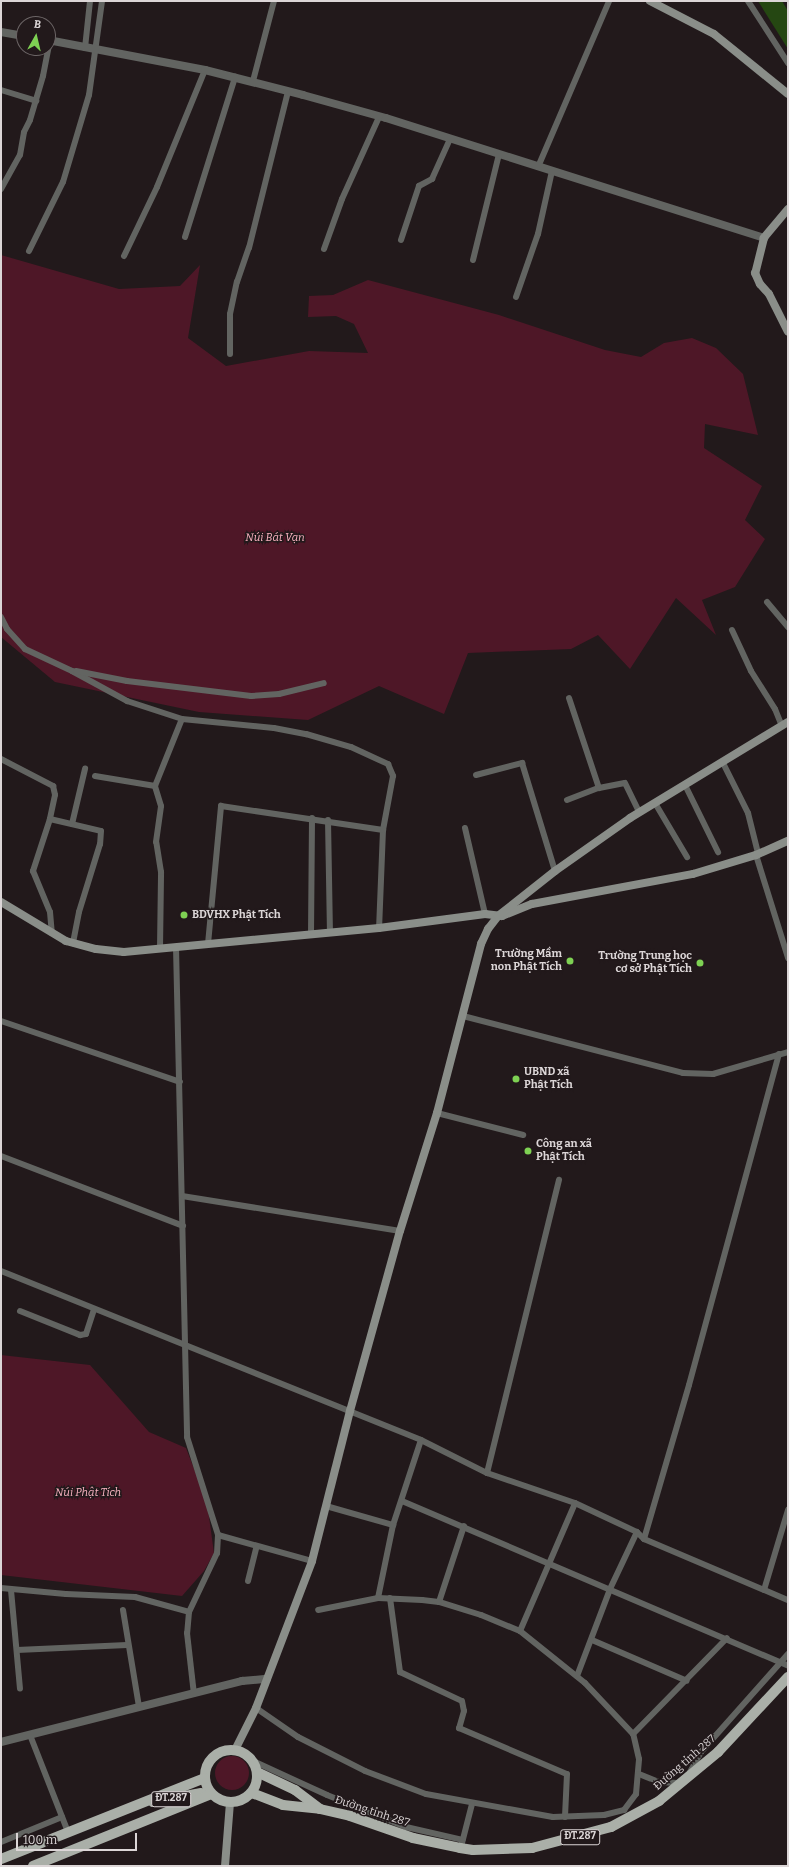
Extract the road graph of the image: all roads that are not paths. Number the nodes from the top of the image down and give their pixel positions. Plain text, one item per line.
1 (90, 1) edge
2 (102, 1) edge
3 (274, 1) edge
4 (609, 1) edge
5 (650, 1) edge
6 (748, 1) edge
7 (1, 32) edge
8 (16, 35) edge
9 (56, 42) edge
10 (85, 48) junction
11 (96, 49) junction
12 (46, 56) edge
13 (788, 64) edge
14 (205, 70) junction
15 (235, 77) junction
16 (253, 81) junction
17 (1, 90) edge
18 (288, 91) junction
19 (788, 94) edge
20 (36, 102) junction
21 (378, 117) junction
22 (450, 139) junction
23 (499, 154) junction
24 (538, 167) junction
25 (552, 171) junction
26 (1, 189) edge
27 (788, 209) edge
28 (185, 237) dead end
29 (764, 238) junction
30 (401, 240) dead end
31 (324, 249) dead end
32 (29, 252) dead end
33 (124, 256) dead end
34 (473, 260) dead end
35 (516, 297) dead end
36 (788, 332) edge
37 (230, 354) dead end
38 (767, 602) dead end
39 (1, 617) edge
40 (788, 627) edge
41 (732, 630) dead end
42 (72, 671) junction
43 (324, 683) dead end
44 (569, 698) dead end
45 (182, 719) junction
46 (785, 724) edge
47 (1, 759) edge
48 (723, 763) junction
49 (85, 770) dead end
50 (476, 774) dead end
51 (95, 776) dead end
52 (685, 785) junction
53 (155, 786) junction
54 (599, 788) junction
55 (566, 800) dead end
56 (655, 803) junction
57 (640, 812) junction
58 (312, 818) junction
59 (50, 819) junction
60 (328, 820) junction
61 (72, 824) junction
62 (465, 828) dead end
63 (383, 830) junction
64 (788, 841) edge
65 (718, 852) dead end
66 (757, 854) junction
67 (687, 857) dead end
68 (555, 871) junction
69 (1, 902) edge
70 (485, 914) junction
71 (498, 916) junction
72 (379, 928) junction
73 (330, 932) junction
74 (52, 933) junction
75 (311, 934) junction
76 (73, 943) junction
77 (208, 944) junction
78 (176, 947) junction
79 (160, 948) junction
80 (788, 958) edge
81 (463, 1016) junction
82 (1, 1021) edge
83 (788, 1052) edge
84 (779, 1054) junction
85 (180, 1082) junction
86 (437, 1113) junction
87 (523, 1135) dead end
88 (1, 1156) edge
89 (559, 1180) dead end
90 (182, 1196) junction
91 (183, 1226) junction
92 (400, 1232) junction
93 (1, 1271) edge
94 (94, 1310) junction
95 (20, 1311) dead end
96 (186, 1347) junction
97 (350, 1411) junction
98 (420, 1440) junction
99 (487, 1474) junction
100 (402, 1501) junction
101 (576, 1503) junction
102 (326, 1506) junction
103 (788, 1510) edge
104 (393, 1525) junction
105 (464, 1526) junction
106 (637, 1532) junction
107 (218, 1536) junction
108 (644, 1539) junction
109 (257, 1546) junction
110 (312, 1561) junction
111 (551, 1563) junction
112 (248, 1581) dead end
113 (1, 1588) edge
114 (11, 1590) junction
115 (610, 1590) junction
116 (764, 1590) junction
117 (378, 1598) junction
118 (390, 1598) junction
119 (788, 1600) edge
120 (439, 1602) junction
121 (123, 1610) dead end
122 (318, 1610) dead end
123 (189, 1612) junction
124 (520, 1631) junction
125 (727, 1638) junction
126 (592, 1640) junction
127 (127, 1646) junction
128 (17, 1650) junction
129 (788, 1654) edge
130 (782, 1661) junction
131 (788, 1666) edge
132 (577, 1676) junction
133 (788, 1677) edge
134 (267, 1679) junction
135 (687, 1681) junction
136 (20, 1689) dead end
137 (194, 1694) junction
138 (139, 1707) junction
139 (256, 1708) junction
140 (633, 1734) junction
141 (30, 1735) junction
142 (1, 1742) edge
143 (235, 1750) junction
144 (253, 1761) junction
145 (257, 1772) junction
146 (639, 1774) junction
147 (205, 1778) junction
148 (685, 1781) junction
149 (210, 1793) junction
150 (252, 1793) junction
151 (230, 1803) junction
152 (472, 1804) junction
153 (132, 1806) junction
154 (320, 1808) junction
155 (62, 1817) junction
156 (566, 1817) junction
157 (68, 1832) junction
158 (1, 1842) edge
159 (462, 1844) junction
160 (1, 1859) edge
161 (33, 1866) edge
162 (224, 1866) edge

1 - 10 street
2 - 11 street
3 - 16 street
4 - 24 street
5 - 19 main road
6 - 13 street
7 - 8 street
9 - 10 street
10 - 11 street
11 - 14 street
11 - 32 street
12 - 20 street
14 - 15 street
14 - 33 street
15 - 16 street
15 - 28 street
16 - 18 street
17 - 20 street
18 - 21 street
18 - 37 street
20 - 26 street
21 - 22 street
21 - 31 street
22 - 23 street
22 - 30 street
23 - 24 street
23 - 34 street
24 - 25 street
25 - 29 street
25 - 35 street
27 - 29 main road
29 - 36 main road
38 - 40 street
39 - 42 street
41 - 46 street
42 - 43 street
42 - 45 street
44 - 54 street
45 - 53 street
45 - 63 street
46 - 48 main road
47 - 59 street
48 - 52 main road
48 - 66 street
49 - 61 street
50 - 68 street
51 - 53 street
52 - 56 main road
52 - 65 street
53 - 79 street
54 - 55 street
54 - 57 street
56 - 57 main road
56 - 67 street
57 - 68 main road
58 - 60 street
58 - 75 street
58 - 77 street
59 - 61 street
59 - 74 street
60 - 63 street
60 - 73 street
61 - 76 street
62 - 70 street
63 - 72 street
64 - 66 main road
66 - 71 main road
66 - 80 street
68 - 71 main road
69 - 74 main road
70 - 71 main road
70 - 72 main road
71 - 81 main road
72 - 73 main road
73 - 75 main road
74 - 76 main road
75 - 77 main road
76 - 79 main road
77 - 78 main road
78 - 79 main road
78 - 85 street
81 - 84 street
81 - 86 main road
82 - 85 street
83 - 84 street
84 - 108 street
85 - 90 street
86 - 87 street
86 - 92 main road
88 - 91 street
89 - 99 street
90 - 91 street
90 - 92 street
91 - 96 street
92 - 97 main road
93 - 94 street
94 - 95 street
94 - 96 street
96 - 97 street
96 - 107 street
97 - 98 street
97 - 102 main road
98 - 99 street
98 - 100 street
99 - 101 street
100 - 104 street
100 - 105 street
101 - 106 street
101 - 111 street
102 - 104 street
102 - 110 main road
103 - 116 street
104 - 117 street
105 - 111 street
105 - 120 street
106 - 108 street
106 - 115 street
107 - 109 street
107 - 123 street
108 - 116 street
109 - 110 street
109 - 112 street
110 - 134 main road
111 - 115 street
111 - 124 street
113 - 114 street
114 - 123 street
114 - 128 street
115 - 125 street
115 - 126 street
116 - 119 street
117 - 118 street
117 - 122 street
118 - 120 street
118 - 156 street
120 - 124 street
121 - 127 street
123 - 137 street
124 - 132 street
125 - 130 street
125 - 135 street
126 - 132 street
126 - 135 street
127 - 128 street
127 - 138 street
128 - 136 street
129 - 130 street
130 - 131 street
130 - 148 street
132 - 140 street
133 - 148 main road, Đường tỉnh 287 / ĐT.287
134 - 137 street
134 - 139 main road
135 - 140 street
137 - 138 street
138 - 141 street
139 - 143 main road
139 - 152 street
140 - 146 street
141 - 142 street
141 - 155 street
143 - 144 main road
143 - 147 main road
144 - 145 main road
144 - 159 street
145 - 150 main road
145 - 154 main road, Đường tỉnh 287 / ĐT.287
146 - 148 street
146 - 156 street
147 - 149 main road
147 - 153 main road, ĐT.287
148 - 159 main road, Đường tỉnh 287 / ĐT.287
149 - 151 main road
149 - 153 main road, ĐT.287
149 - 161 main road, ĐT.287
150 - 151 main road
150 - 154 main road, Đường tỉnh 287 / ĐT.287
151 - 162 main road
152 - 156 street
152 - 159 street
153 - 157 main road, ĐT.287
154 - 159 main road, Đường tỉnh 287 / ĐT.287
155 - 157 street
155 - 158 street
157 - 160 main road, ĐT.287

